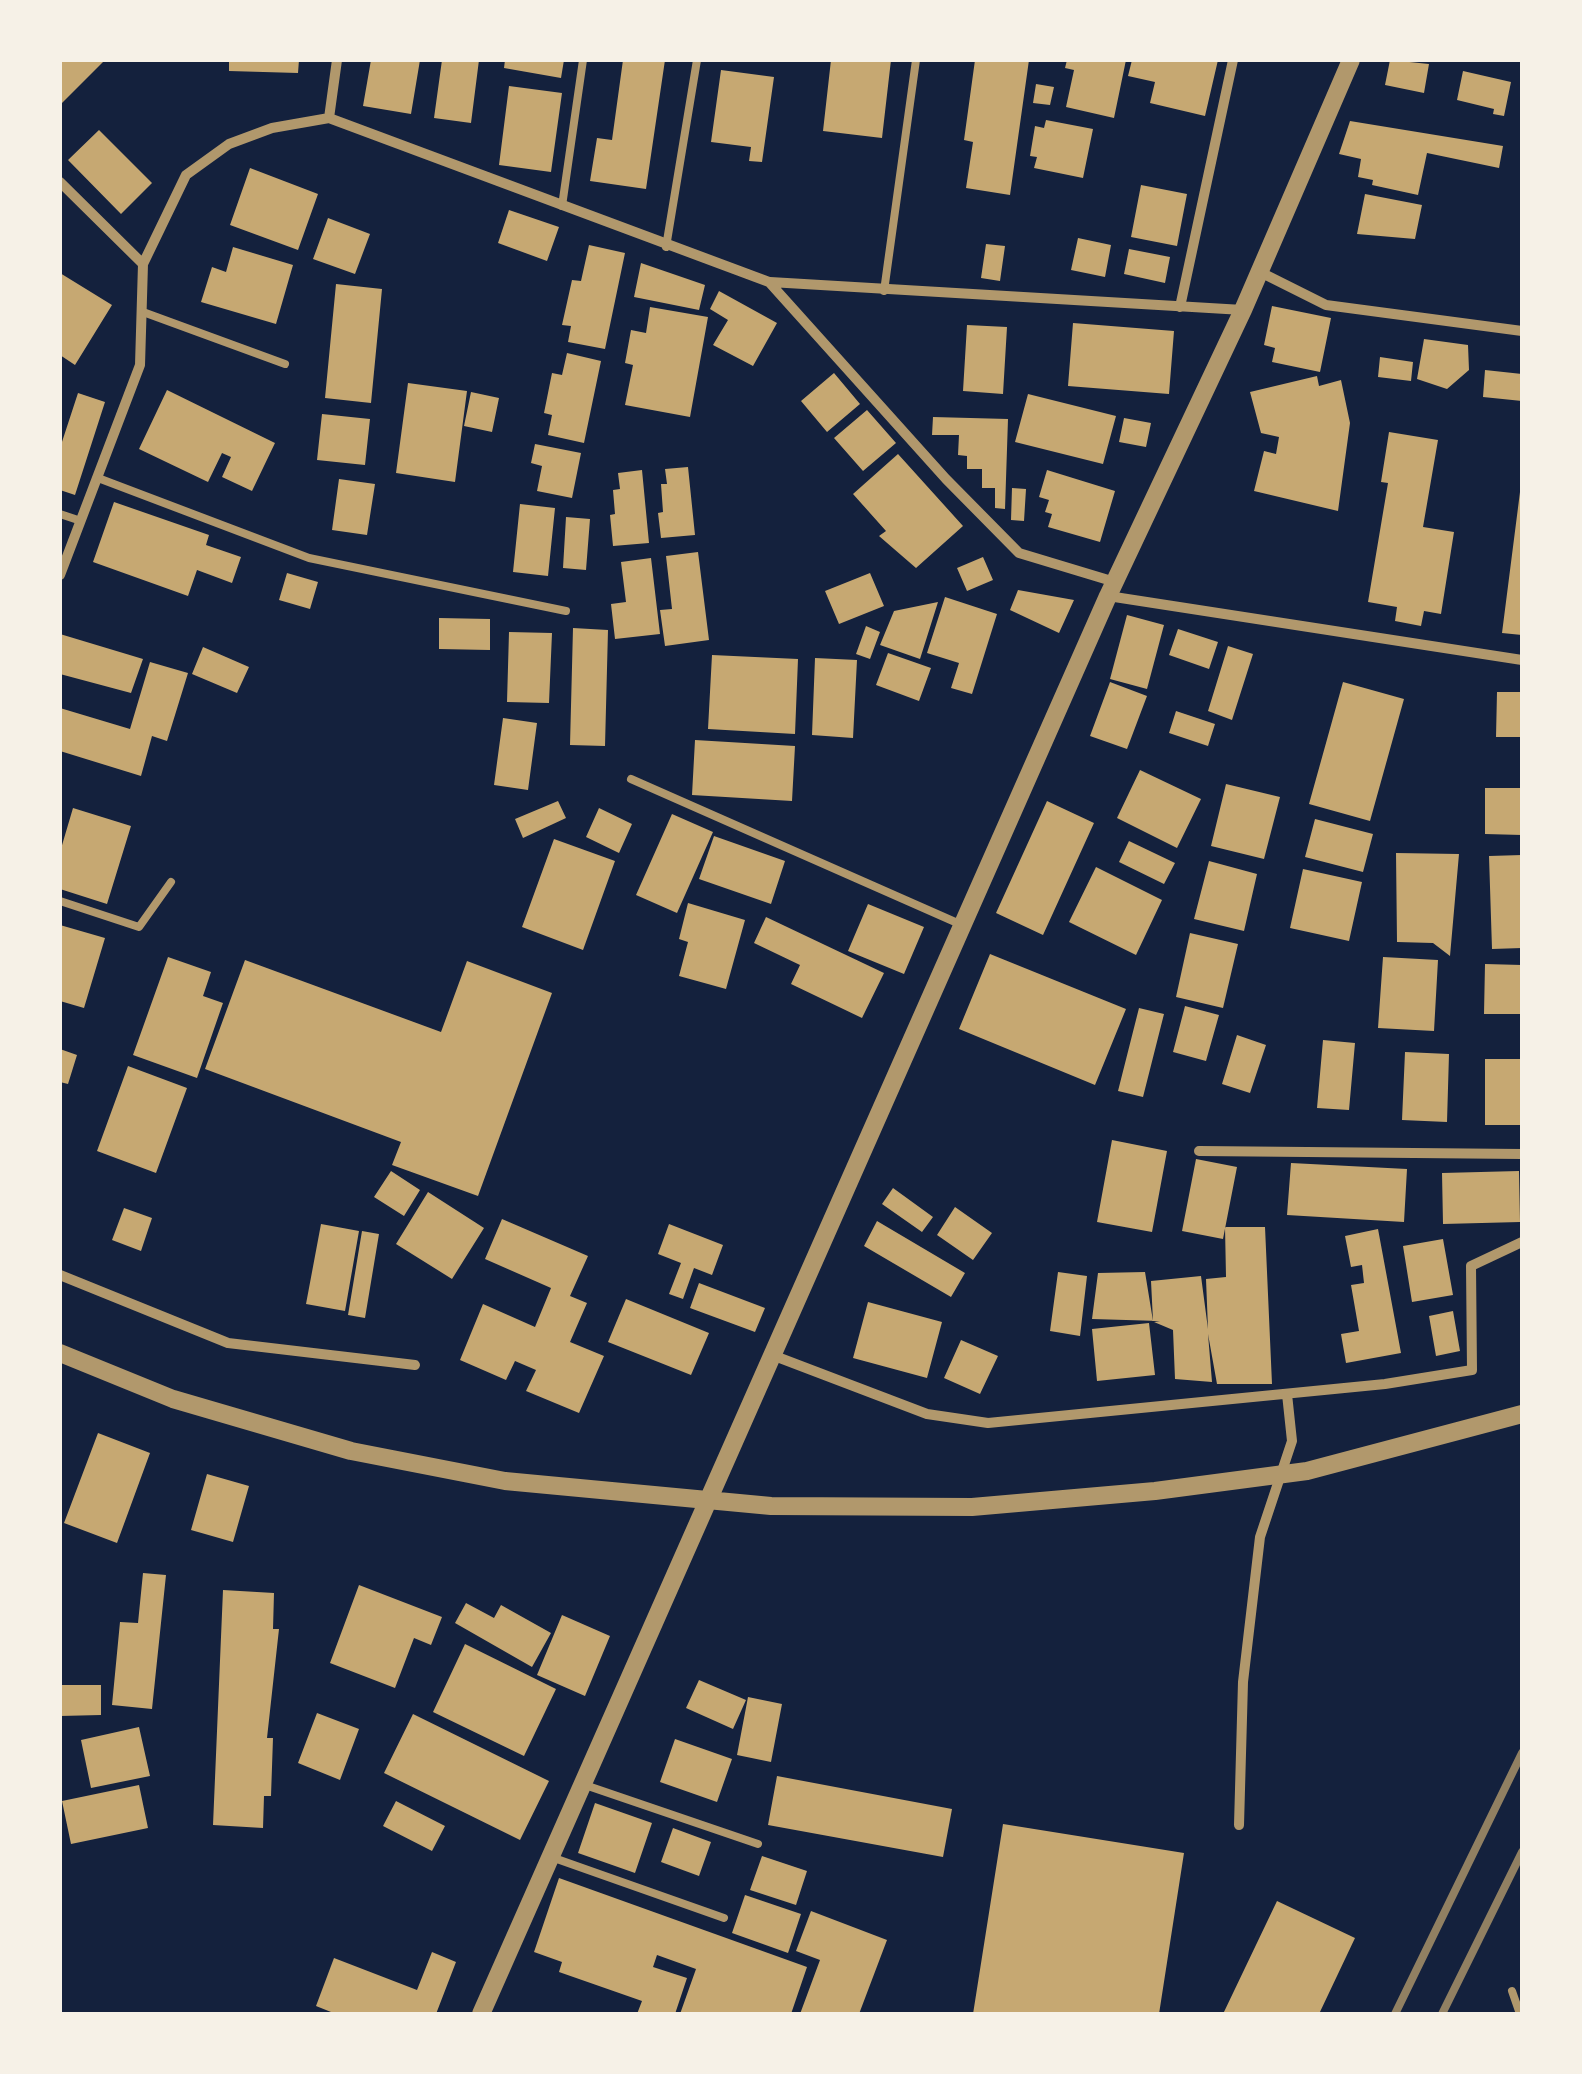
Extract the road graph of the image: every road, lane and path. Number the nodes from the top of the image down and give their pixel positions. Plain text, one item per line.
1 (337, 60) edge
2 (583, 60) edge
3 (697, 60) edge
4 (916, 60) edge
5 (1233, 60) edge
6 (1351, 60) edge
7 (329, 118) junction
8 (60, 182) edge
9 (562, 206) junction
10 (666, 247) junction
11 (143, 264) junction
12 (1260, 272) junction
13 (769, 282) junction
14 (884, 291) junction
15 (1180, 307) junction
16 (1243, 310) junction
17 (143, 312) junction
18 (1522, 330) edge
19 (285, 364) dead end
20 (98, 478) junction
21 (60, 514) edge
22 (81, 521) junction
23 (60, 575) edge
24 (1112, 589) junction
25 (566, 611) dead end
26 (1522, 660) edge
27 (631, 778) dead end
28 (170, 882) dead end
29 (60, 901) edge
30 (962, 925) junction
31 (1199, 1152) dead end
32 (1522, 1154) edge
33 (1522, 1242) edge
34 (60, 1275) edge
35 (60, 1353) edge
36 (772, 1355) junction
37 (414, 1365) dead end
38 (1287, 1394) junction
39 (1522, 1414) edge
40 (585, 1785) junction
41 (1239, 1825) dead end
42 (758, 1844) dead end
43 (554, 1858) junction
44 (724, 1918) dead end
45 (1512, 1991) dead end
46 (481, 2014) edge
47 (1520, 2014) edge

1 - 7 street
2 - 9 lane
3 - 10 lane
4 - 14 lane
5 - 15 street
6 - 12 street
7 - 9 street
7 - 11 street
8 - 11 street
9 - 10 street
10 - 13 street
11 - 17 street
12 - 16 street
12 - 18 street
13 - 14 street
13 - 24 street
14 - 15 street
15 - 16 street
16 - 24 street
17 - 19 lane
17 - 20 street
20 - 22 street
20 - 25 lane
21 - 22 lane
22 - 23 street
24 - 26 street
24 - 30 street
27 - 30 lane
28 - 29 lane
30 - 36 street
31 - 32 street
33 - 38 street
34 - 37 street
35 - 39 street
36 - 38 street
36 - 40 street
38 - 41 street
40 - 42 lane
40 - 43 street
43 - 44 lane
43 - 46 street
45 - 47 lane

